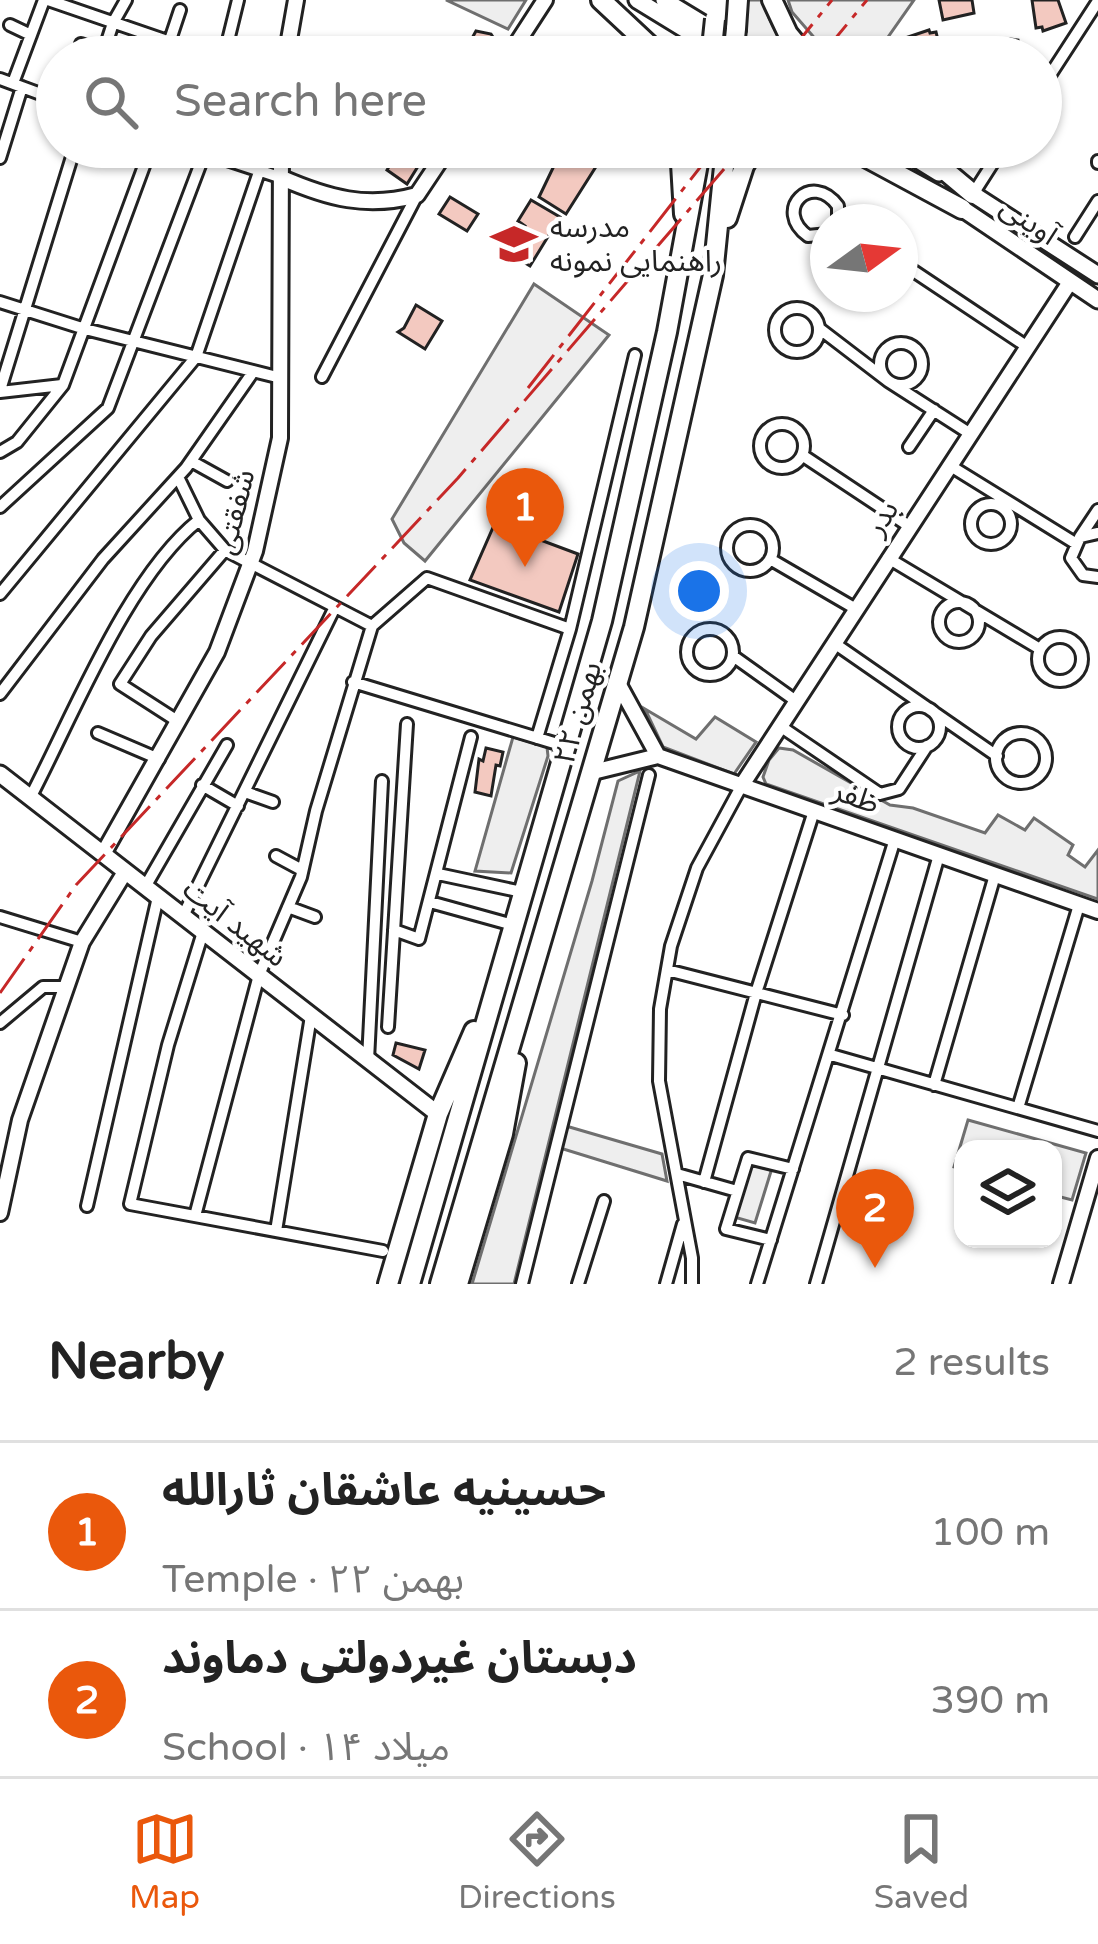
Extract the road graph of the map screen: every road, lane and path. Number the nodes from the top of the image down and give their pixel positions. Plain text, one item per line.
1 (46, 0) edge
2 (126, 0) edge
3 (238, 0) edge
4 (296, 0) edge
5 (545, 0) edge
6 (601, 0) edge
7 (637, 0) edge
8 (664, 0) edge
9 (738, 0) edge
10 (772, 0) edge
11 (1098, 1) edge
12 (179, 10) dead end
13 (113, 23) junction
14 (10, 25) dead end
15 (31, 35) junction
16 (109, 36) edge
17 (149, 36) edge
18 (171, 36) edge
19 (229, 36) edge
20 (290, 36) edge
21 (522, 36) edge
22 (640, 36) edge
23 (697, 36) edge
24 (723, 36) edge
25 (735, 36) edge
26 (790, 36) edge
27 (1062, 56) edge
28 (12, 83) edge
29 (0, 158) edge
30 (68, 168) edge
31 (143, 168) edge
32 (200, 168) edge
33 (248, 168) edge
34 (282, 168) edge
35 (434, 168) edge
36 (681, 168) edge
37 (698, 168) edge
38 (723, 168) edge
39 (743, 168) edge
40 (894, 168) edge
41 (908, 168) edge
42 (925, 168) edge
43 (937, 168) edge
44 (989, 168) edge
45 (259, 172) junction
46 (282, 178) junction
47 (417, 195) junction
48 (1098, 200) edge
49 (968, 201) junction
50 (836, 204) edge
51 (810, 236) edge
52 (1075, 237) dead end
53 (686, 240) junction
54 (717, 246) junction
55 (918, 274) edge
56 (1098, 275) edge
57 (1070, 282) junction
58 (1098, 300) edge
59 (0, 302) edge
60 (23, 309) junction
61 (85, 329) junction
62 (820, 329) junction
63 (133, 341) junction
64 (1026, 346) junction
65 (635, 355) dead end
66 (196, 357) junction
67 (253, 372) junction
68 (322, 377) dead end
69 (281, 378) junction
70 (888, 381) junction
71 (63, 385) junction
72 (0, 391) edge
73 (934, 410) junction
74 (969, 433) junction
75 (909, 447) dead end
76 (0, 452) edge
77 (802, 455) junction
78 (191, 461) junction
79 (949, 465) junction
80 (178, 477) junction
81 (227, 481) dead end
82 (0, 507) edge
83 (1098, 510) edge
84 (199, 520) junction
85 (909, 526) junction
86 (1098, 533) edge
87 (1077, 540) junction
88 (225, 550) junction
89 (888, 558) junction
90 (770, 560) junction
91 (251, 565) junction
92 (1098, 577) edge
93 (0, 594) edge
94 (335, 607) junction
95 (856, 609) junction
96 (372, 626) junction
97 (570, 628) junction
98 (834, 643) junction
99 (1040, 649) junction
100 (733, 656) junction
101 (353, 682) junction
102 (618, 683) junction
103 (0, 694) edge
104 (796, 701) junction
105 (930, 710) junction
106 (179, 722) junction
107 (407, 724) dead end
108 (780, 726) junction
109 (98, 733) dead end
110 (471, 737) dead end
111 (537, 738) junction
112 (227, 745) dead end
113 (564, 746) junction
114 (927, 746) junction
115 (658, 756) junction
116 (997, 756) junction
117 (159, 759) junction
118 (593, 772) junction
119 (649, 775) dead end
120 (0, 776) edge
121 (382, 781) dead end
122 (202, 785) junction
123 (742, 785) junction
124 (245, 792) junction
125 (30, 798) junction
126 (273, 802) dead end
127 (238, 806) junction
128 (814, 811) junction
129 (895, 839) junction
130 (103, 854) junction
131 (939, 855) junction
132 (276, 856) dead end
133 (302, 870) junction
134 (125, 872) junction
135 (438, 874) junction
136 (995, 875) junction
137 (152, 892) junction
138 (522, 892) junction
139 (430, 902) junction
140 (1079, 905) junction
141 (288, 908) junction
142 (1098, 911) edge
143 (183, 916) junction
144 (0, 917) edge
145 (315, 917) dead end
146 (513, 925) junction
147 (394, 930) junction
148 (203, 932) junction
149 (82, 942) junction
150 (667, 970) junction
151 (500, 971) junction
152 (533, 974) junction
153 (259, 975) junction
154 (67, 987) junction
155 (756, 993) junction
156 (843, 1015) junction
157 (311, 1016) junction
158 (0, 1023) edge
159 (388, 1027) dead end
160 (831, 1055) junction
161 (368, 1060) junction
162 (879, 1069) junction
163 (934, 1085) junction
164 (1018, 1108) junction
165 (438, 1114) junction
166 (1098, 1131) edge
167 (1098, 1158) edge
168 (794, 1169) junction
169 (677, 1174) junction
170 (704, 1182) junction
171 (737, 1191) junction
172 (604, 1201) dead end
173 (87, 1206) dead end
174 (0, 1213) edge
175 (195, 1216) junction
176 (685, 1218) junction
177 (276, 1231) junction
178 (771, 1240) junction
179 (383, 1251) dead end
180 (388, 1284) edge
181 (410, 1284) edge
182 (440, 1284) edge
183 (458, 1284) edge
184 (522, 1284) edge
185 (578, 1284) edge
186 (666, 1284) edge
187 (692, 1284) edge
188 (757, 1284) edge
189 (816, 1284) edge
190 (1061, 1284) edge

1 - 13 street
1 - 15 street
2 - 13 street
3 - 19 street
4 - 20 street
5 - 21 street
6 - 22 highway
7 - 23 main road
8 - 24 main road
9 - 25 highway, bridge
10 - 26 highway
11 - 27 street
12 - 18 street
13 - 16 street
13 - 17 street
14 - 15 street
15 - 28 street
28 - 29 street
30 - 60 street
31 - 61 street
32 - 63 street
33 - 45 street
34 - 46 street, شفقتی
35 - 47 street
36 - 53 highway
37 - 53 highway, ۲۲ بهمن
38 - 54 highway, ۲۲ بهمن
39 - 54 highway
40 - 49 highway
41 - 49 main road, آوینی
42 - 49 main road, آوینی
43 - 49 highway
44 - 49 street
45 - 46 street
45 - 66 street
46 - 47 street
46 - 69 street, شفقتی
47 - 68 street
48 - 52 street
49 - 56 main road, آوینی
49 - 57 main road, آوینی
50 - 51 street
53 - 113 highway, ۲۲ بهمن
54 - 102 highway, ۲۲ بهمن
55 - 64 street
57 - 58 main road, آوینی
57 - 64 street, بدر
59 - 60 street
60 - 61 street
60 - 72 street
61 - 63 street
61 - 71 street
62 - 62 street
62 - 70 street
63 - 66 street
63 - 82 street
64 - 74 street, بدر
65 - 97 street
66 - 67 street
66 - 93 street
67 - 69 street
67 - 78 street
69 - 91 street, شفقتی
70 - 70 street
70 - 73 street
71 - 72 street
71 - 76 street
73 - 74 street
73 - 75 street
74 - 79 street, بدر
77 - 77 street
77 - 85 street
78 - 80 street
78 - 81 street
79 - 85 street, بدر
79 - 87 street
80 - 84 street
80 - 103 street
83 - 87 street
84 - 88 street
84 - 125 street
85 - 89 street, بدر
86 - 87 street
87 - 92 street
88 - 91 street
88 - 106 street
89 - 95 street, بدر
89 - 99 street
90 - 90 street
90 - 95 street
91 - 94 street
91 - 106 street, شفقتی
94 - 96 street
94 - 124 street
95 - 98 street, بدر
96 - 97 street
96 - 101 street
97 - 111 street
98 - 104 street, بدر
98 - 105 street
99 - 99 street
100 - 100 street
100 - 104 street
101 - 111 street
101 - 133 street
102 - 115 street
102 - 118 highway, ۲۲ بهمن
104 - 108 street, بدر
105 - 114 street
105 - 114 street
105 - 116 street
106 - 117 street, شفقتی
107 - 147 street
108 - 114 street
108 - 123 street, بدر
109 - 117 street
110 - 135 street
111 - 113 street
112 - 122 street
113 - 138 highway, ۲۲ بهمن
115 - 118 street
115 - 123 street, ظفر
116 - 116 street
117 - 130 street, شفقتی
118 - 152 highway, ۲۲ بهمن
119 - 184 street
120 - 125 main road, شهید آیت
121 - 161 street
122 - 127 street
122 - 137 street
123 - 128 street, ظفر
123 - 150 street
124 - 126 street
124 - 127 street
125 - 130 main road, شهید آیت
127 - 143 street
128 - 129 street, ظفر
128 - 155 street
129 - 131 street, ظفر
129 - 156 street
130 - 134 main road, شهید آیت
131 - 136 street, ظفر
131 - 162 street
132 - 133 street
133 - 141 street
134 - 137 main road, شهید آیت
134 - 149 street
135 - 138 street
135 - 139 street
136 - 140 street, ظفر
136 - 163 street
137 - 143 main road, شهید آیت
137 - 173 street
138 - 146 highway, ۲۲ بهمن
139 - 146 street
139 - 147 street
140 - 142 street, ظفر
140 - 164 street
141 - 145 street
141 - 153 street
143 - 148 main road, شهید آیت
144 - 149 street
146 - 151 highway, ۲۲ بهمن
147 - 159 street
148 - 153 main road, شهید آیت
148 - 175 street
149 - 154 street
150 - 155 street
150 - 169 street
151 - 165 highway
151 - 181 highway, ۲۲ بهمن
152 - 182 highway, ۲۲ بهمن
152 - 183 highway
153 - 157 main road, شهید آیت
153 - 175 street
154 - 158 street
154 - 174 street
155 - 156 street
155 - 170 street
156 - 160 street
157 - 161 main road, شهید آیت
157 - 177 street
160 - 162 street
160 - 168 street
161 - 165 main road, شهید آیت
162 - 163 street
162 - 189 street
163 - 164 street
164 - 166 street
165 - 180 highway
167 - 190 street
168 - 171 street
168 - 178 street
169 - 170 street
169 - 176 street
170 - 171 street
171 - 178 street
172 - 185 street
175 - 177 street
176 - 186 street
176 - 187 street
177 - 179 street
178 - 188 street

